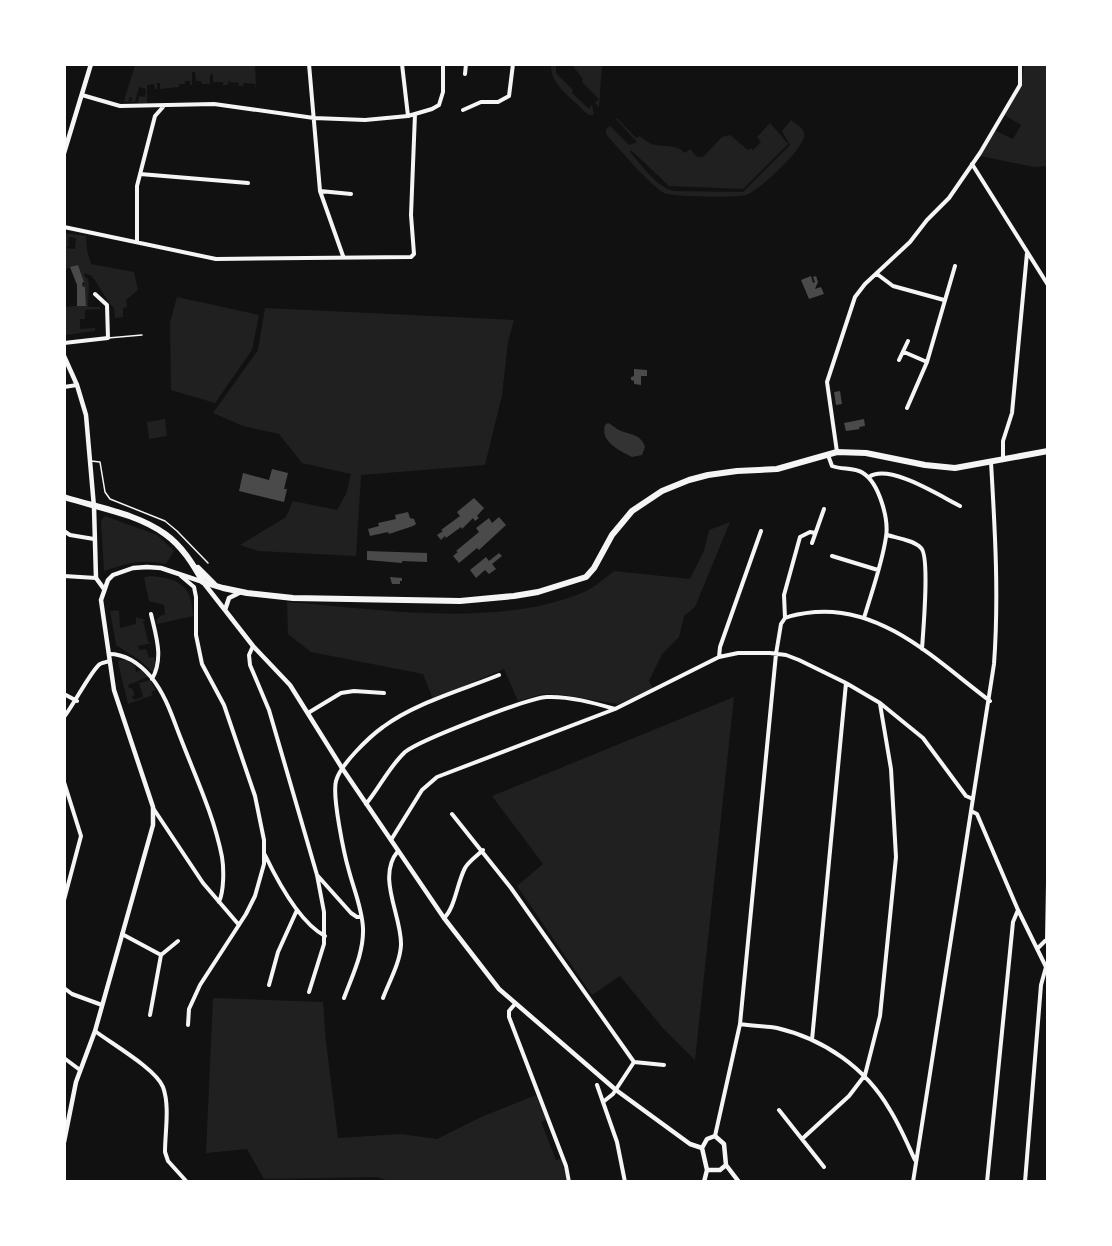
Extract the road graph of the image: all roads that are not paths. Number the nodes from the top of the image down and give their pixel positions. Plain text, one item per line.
1 (91, 64) edge
2 (309, 64) edge
3 (402, 64) edge
4 (443, 64) edge
5 (466, 64) edge
6 (513, 64) edge
7 (1020, 64) edge
8 (465, 74) dead end
9 (82, 95) junction
10 (164, 106) junction
11 (463, 110) dead end
12 (415, 114) junction
13 (408, 116) junction
14 (314, 118) junction
15 (64, 153) edge
16 (972, 164) junction
17 (140, 174) junction
18 (248, 183) dead end
19 (320, 191) junction
20 (351, 194) dead end
21 (64, 226) edge
22 (137, 241) junction
23 (1027, 254) junction
24 (343, 256) junction
25 (955, 266) dead end
26 (876, 274) junction
27 (1047, 285) edge
28 (94, 294) dead end
29 (944, 300) junction
30 (142, 335) dead end
31 (108, 338) junction
32 (908, 341) dead end
33 (64, 343) edge
34 (904, 352) junction
35 (64, 356) edge
36 (899, 360) dead end
37 (927, 362) junction
38 (77, 385) junction
39 (64, 387) edge
40 (907, 408) dead end
41 (1047, 451) edge
42 (837, 452) junction
43 (828, 454) junction
44 (90, 460) junction
45 (1003, 460) junction
46 (991, 462) junction
47 (869, 477) junction
48 (64, 496) edge
49 (960, 506) dead end
50 (94, 507) junction
51 (824, 509) dead end
52 (64, 531) edge
53 (761, 531) dead end
54 (815, 533) junction
55 (886, 535) junction
56 (94, 539) junction
57 (812, 543) dead end
58 (832, 556) dead end
59 (190, 559) junction
60 (208, 563) dead end
61 (878, 570) junction
62 (175, 572) junction
63 (64, 576) edge
64 (96, 578) junction
65 (203, 582) junction
66 (217, 586) junction
67 (104, 589) junction
68 (241, 592) junction
69 (225, 611) junction
70 (151, 614) dead end
71 (785, 618) junction
72 (864, 618) junction
73 (253, 646) junction
74 (922, 650) junction
75 (108, 654) junction
76 (776, 654) junction
77 (719, 657) junction
78 (109, 661) junction
79 (499, 675) dead end
80 (152, 679) junction
81 (846, 683) junction
82 (384, 693) dead end
83 (64, 694) edge
84 (77, 701) junction
85 (990, 701) junction
86 (880, 704) junction
87 (615, 709) junction
88 (308, 713) junction
89 (64, 717) edge
90 (342, 768) junction
91 (64, 782) edge
92 (973, 799) junction
93 (366, 804) junction
94 (153, 807) junction
95 (971, 811) junction
96 (452, 814) dead end
97 (391, 841) junction
98 (483, 850) junction
99 (398, 851) junction
100 (265, 854) junction
101 (317, 875) junction
102 (1047, 884) edge
103 (64, 900) edge
104 (219, 902) junction
105 (297, 910) junction
106 (1018, 910) junction
107 (361, 917) junction
108 (444, 918) junction
109 (239, 925) junction
110 (122, 934) junction
111 (325, 936) junction
112 (178, 941) dead end
113 (1038, 948) junction
114 (162, 955) junction
115 (1047, 969) edge
116 (269, 985) dead end
117 (64, 988) edge
118 (309, 992) dead end
119 (344, 998) dead end
120 (383, 998) dead end
121 (515, 1004) junction
122 (102, 1005) junction
123 (150, 1015) dead end
124 (740, 1024) junction
125 (188, 1025) dead end
126 (95, 1031) junction
127 (812, 1040) junction
128 (64, 1058) edge
129 (634, 1062) junction
130 (664, 1065) dead end
131 (81, 1070) junction
132 (865, 1075) junction
133 (597, 1085) dead end
134 (616, 1090) junction
135 (603, 1102) junction
136 (779, 1110) dead end
137 (67, 1118) edge
138 (715, 1136) junction
139 (802, 1139) junction
140 (64, 1142) edge
141 (702, 1148) junction
142 (915, 1161) junction
143 (726, 1165) junction
144 (824, 1167) dead end
145 (707, 1170) junction
146 (187, 1182) edge
147 (569, 1182) edge
148 (625, 1182) edge
149 (704, 1182) edge
150 (738, 1182) edge
151 (913, 1182) edge
152 (987, 1182) edge
153 (1024, 1182) edge

1 - 9 street
2 - 14 street
3 - 13 street
4 - 12 street
5 - 8 street
6 - 11 street
7 - 16 street
9 - 10 street
9 - 15 street
10 - 14 street
10 - 17 street
12 - 13 street
12 - 24 street
13 - 14 street
14 - 19 street
16 - 23 street
16 - 26 street
17 - 18 street
17 - 22 street
19 - 20 street
19 - 24 street
21 - 22 street
22 - 24 street
23 - 27 street
23 - 45 street
25 - 29 street
26 - 29 street
26 - 42 street
28 - 31 street
29 - 37 street
30 - 31 lane
31 - 33 street
32 - 34 street
34 - 36 street
34 - 37 street
35 - 38 street
37 - 40 street
38 - 39 street
38 - 44 street
41 - 45 main road
42 - 43 main road
42 - 46 main road
43 - 47 street
43 - 68 main road
44 - 50 street
44 - 60 lane
45 - 46 main road
46 - 85 street
47 - 49 street
47 - 55 street
48 - 50 main road
50 - 56 street
50 - 59 main road
51 - 54 street
52 - 56 street
53 - 77 street
54 - 57 street
54 - 71 street
55 - 61 street
55 - 74 street
56 - 64 street
58 - 61 street
59 - 65 main road
59 - 66 main road
61 - 72 street
62 - 65 street
62 - 67 street
62 - 100 street
63 - 64 street
64 - 67 street
65 - 66 main road
65 - 69 street
66 - 68 main road
67 - 75 street
68 - 69 street
69 - 73 street
70 - 80 street
71 - 72 street
71 - 76 street
72 - 74 street
73 - 88 street
73 - 101 street
74 - 85 street
75 - 78 street
75 - 80 street
76 - 77 street
76 - 81 street
76 - 124 street
77 - 87 street
78 - 84 street
78 - 94 street
79 - 90 street
80 - 104 street
81 - 86 street
81 - 127 street
82 - 88 street
83 - 84 street
84 - 89 street
85 - 92 street
86 - 92 street
86 - 132 street
87 - 93 street
87 - 97 street
88 - 90 street
90 - 93 street
90 - 107 street
91 - 103 street
92 - 95 street
93 - 97 street
94 - 104 street
94 - 110 street
95 - 106 street
95 - 142 street
96 - 98 street
97 - 99 street
98 - 108 street
98 - 129 street
99 - 108 street
99 - 120 street
100 - 105 street
100 - 109 street
101 - 107 street
101 - 111 street
102 - 113 street
104 - 109 street
105 - 111 street
105 - 116 street
106 - 113 street
106 - 152 street
107 - 119 street
108 - 121 street
109 - 125 street
110 - 114 street
110 - 122 street
111 - 118 street
112 - 114 street
113 - 115 street
114 - 123 street
115 - 153 street
117 - 122 street
121 - 134 street
121 - 147 street
122 - 126 street
124 - 127 street
124 - 138 street
126 - 131 street
126 - 146 street
127 - 132 street
128 - 131 street
129 - 130 street
129 - 134 street
131 - 137 street
132 - 139 street
132 - 142 street
133 - 135 street
134 - 135 street
134 - 141 street
135 - 148 street
136 - 139 street
137 - 140 street
138 - 141 street
138 - 143 street
139 - 144 street
141 - 145 street
142 - 151 street
143 - 145 street
143 - 150 street
145 - 149 street

